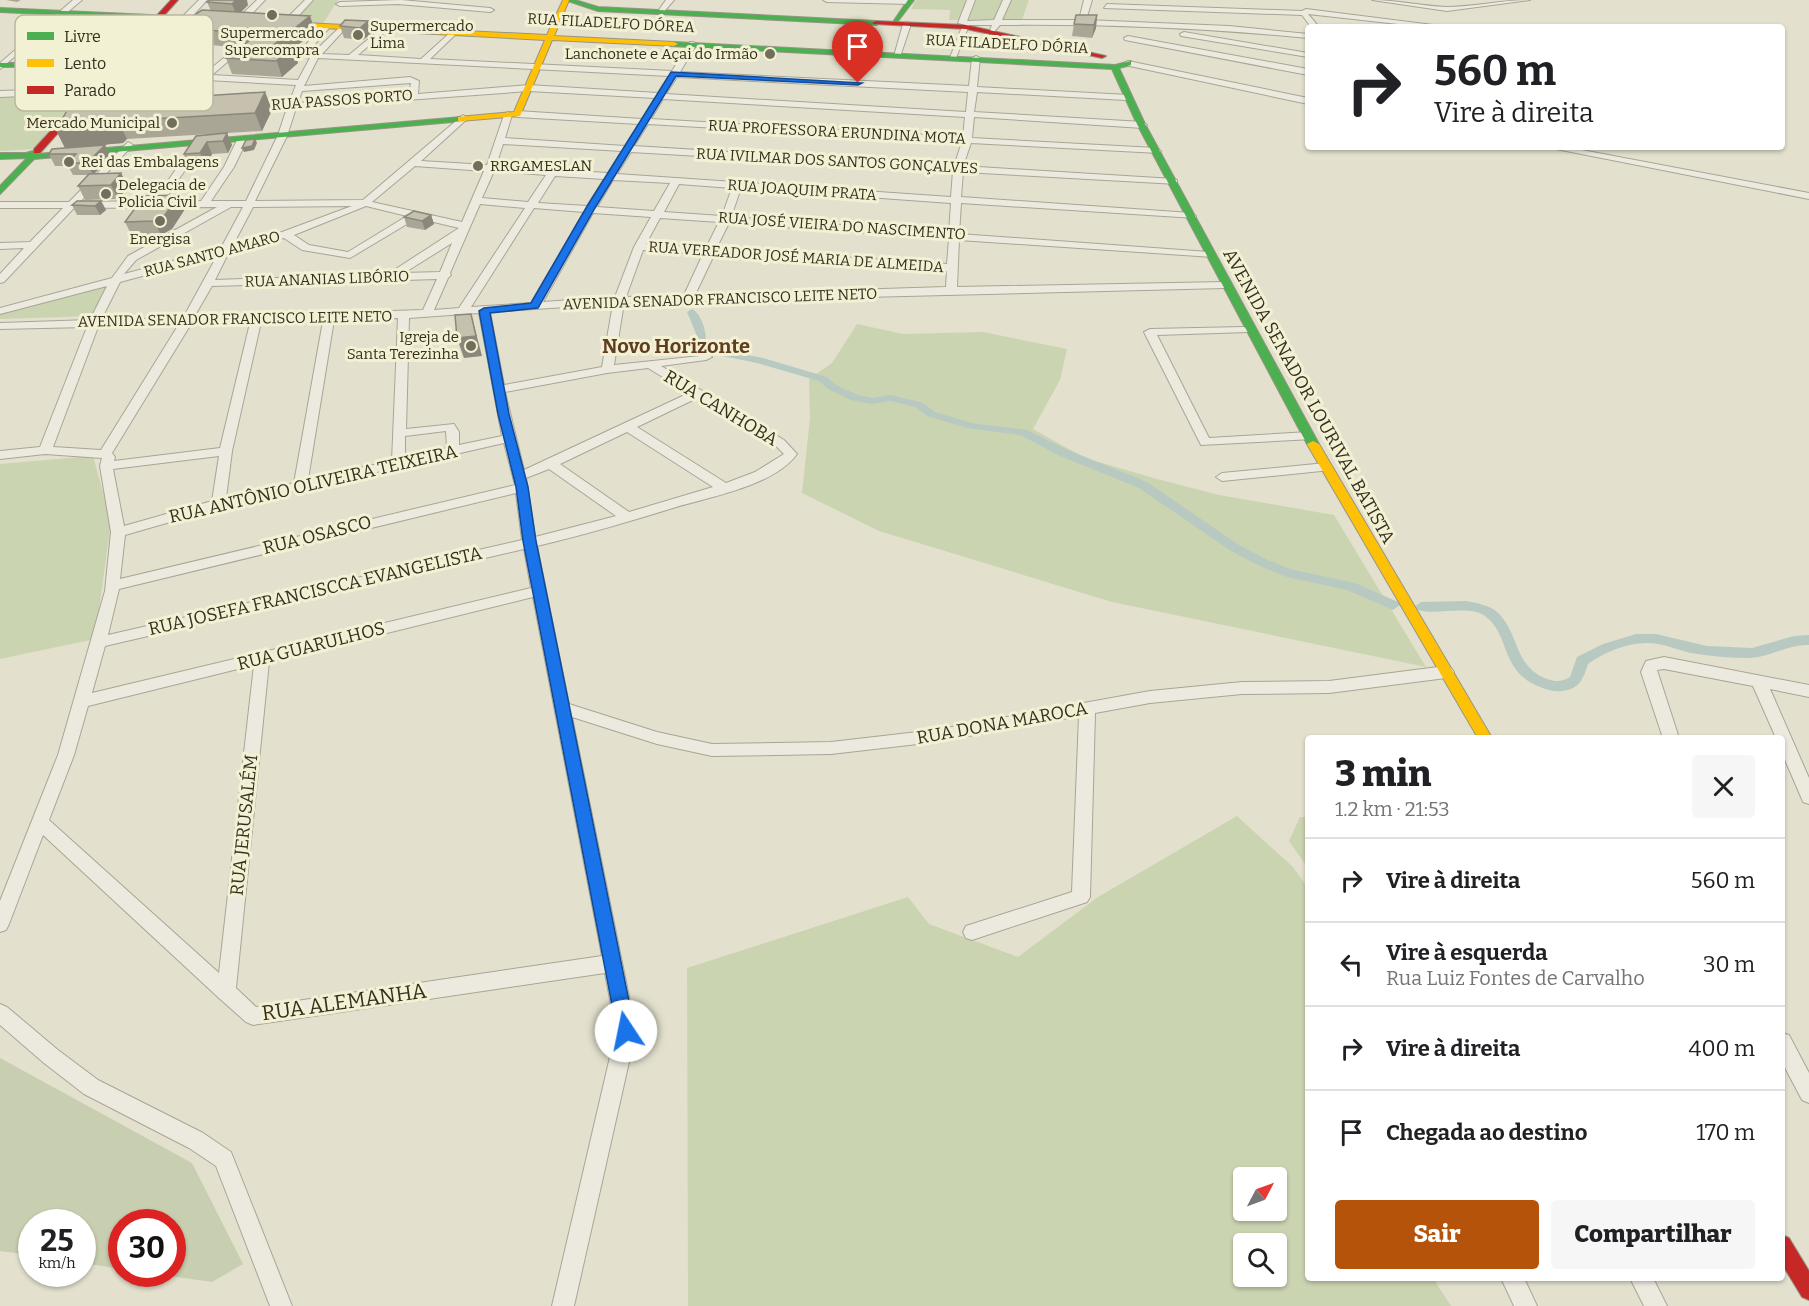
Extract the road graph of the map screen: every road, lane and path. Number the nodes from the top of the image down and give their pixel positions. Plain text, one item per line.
1 (78, 0) edge
2 (175, 0) edge
3 (203, 0) edge
4 (261, 0) edge
5 (309, 0) edge
6 (670, 0) edge
7 (827, 0) edge
8 (971, 0) edge
9 (1007, 0) edge
10 (1088, 0) edge
11 (1316, 0) edge
12 (1376, 0) edge
13 (1526, 0) edge
14 (399, 1) edge
15 (910, 1) edge
16 (342, 2) edge
17 (566, 2) edge
18 (1105, 3) edge
19 (1422, 6) junction
20 (0, 10) edge
21 (490, 10) dead end
22 (335, 11) dead end
23 (659, 12) junction
24 (1305, 12) junction
25 (64, 13) junction
26 (62, 15) edge
27 (102, 15) edge
28 (162, 15) edge
29 (189, 15) edge
30 (1343, 15) junction
31 (213, 20) edge
32 (240, 21) junction
33 (1082, 22) junction
34 (275, 23) junction
35 (326, 24) junction
36 (906, 24) junction
37 (965, 24) junction
38 (1124, 24) junction
39 (1313, 24) edge
40 (1341, 24) edge
41 (1402, 24) edge
42 (1425, 24) joint
43 (342, 27) junction
44 (996, 27) junction
45 (383, 29) junction
46 (1280, 29) junction
47 (453, 32) junction
48 (1305, 35) edge
49 (551, 36) junction
50 (693, 44) junction
51 (236, 50) edge
52 (15, 53) edge
53 (897, 54) junction
54 (1305, 54) edge
55 (316, 55) junction
56 (1128, 56) junction
57 (352, 57) junction
58 (952, 57) junction
59 (976, 58) junction
60 (424, 60) junction
61 (1, 65) edge
62 (536, 66) junction
63 (213, 70) edge
64 (1305, 72) edge
65 (674, 74) junction
66 (213, 79) edge
67 (300, 86) junction
68 (529, 88) junction
69 (973, 89) junction
70 (0, 93) edge
71 (15, 94) edge
72 (413, 96) junction
73 (661, 96) junction
74 (1126, 97) junction
75 (1305, 99) edge
76 (237, 104) edge
77 (292, 106) junction
78 (75, 111) edge
79 (970, 113) junction
80 (513, 115) junction
81 (463, 118) junction
82 (646, 121) junction
83 (1143, 125) junction
84 (282, 135) junction
85 (265, 136) junction
86 (242, 140) junction
87 (967, 140) junction
88 (199, 141) junction
89 (501, 141) junction
90 (126, 148) junction
91 (628, 148) junction
92 (1567, 150) edge
93 (1156, 151) junction
94 (34, 154) junction
95 (0, 156) edge
96 (412, 163) junction
97 (958, 168) junction
98 (490, 169) junction
99 (552, 173) junction
100 (610, 176) junction
101 (676, 181) junction
102 (1174, 182) junction
103 (737, 186) junction
104 (0, 191) edge
105 (1809, 196) edge
106 (957, 200) junction
107 (476, 201) junction
108 (250, 203) junction
109 (364, 203) junction
110 (204, 204) junction
111 (229, 204) junction
112 (532, 204) junction
113 (0, 205) edge
114 (73, 205) junction
115 (156, 205) junction
116 (591, 208) junction
117 (657, 213) junction
118 (416, 214) junction
119 (1191, 216) junction
120 (726, 218) junction
121 (464, 229) junction
122 (286, 234) junction
123 (956, 234) junction
124 (33, 245) junction
125 (0, 246) edge
126 (639, 247) junction
127 (227, 249) junction
128 (708, 251) junction
129 (1209, 255) junction
130 (952, 267) junction
131 (446, 275) junction
132 (389, 278) junction
133 (0, 280) edge
134 (115, 280) junction
135 (208, 283) junction
136 (1225, 285) junction
137 (951, 290) junction
138 (688, 298) junction
139 (619, 300) junction
140 (535, 306) junction
141 (0, 311) edge
142 (484, 311) junction
143 (462, 312) junction
144 (427, 313) junction
145 (404, 315) junction
146 (329, 317) junction
147 (188, 319) junction
148 (256, 320) junction
149 (96, 322) junction
150 (0, 326) edge
151 (1244, 330) dead end
152 (706, 357) dead end
153 (650, 364) junction
154 (607, 369) junction
155 (499, 390) junction
156 (696, 394) junction
157 (627, 426) junction
158 (401, 433) junction
159 (1308, 436) junction
160 (509, 438) junction
161 (45, 450) junction
162 (226, 451) junction
163 (453, 452) junction
164 (791, 454) joint
165 (0, 455) edge
166 (105, 460) junction
167 (550, 463) junction
168 (398, 464) junction
169 (1326, 467) junction
170 (1222, 477) dead end
171 (520, 482) junction
172 (300, 487) junction
173 (727, 488) junction
174 (218, 504) junction
175 (628, 518) junction
176 (118, 532) junction
177 (529, 541) junction
178 (112, 586) junction
179 (539, 591) junction
180 (100, 642) junction
181 (262, 658) junction
182 (1446, 672) junction
183 (1759, 681) junction
184 (1809, 691) edge
185 (84, 701) junction
186 (562, 708) junction
187 (1087, 708) junction
188 (1483, 735) edge
189 (1670, 735) edge
190 (1782, 735) edge
191 (1785, 741) edge
192 (1809, 797) edge
193 (40, 822) junction
194 (0, 924) edge
195 (972, 932) dead end
196 (613, 963) junction
197 (226, 992) junction
198 (0, 1013) edge
199 (1785, 1048) edge
200 (1809, 1092) edge
201 (1785, 1250) edge
202 (1514, 1281) edge
203 (1643, 1281) edge
204 (1809, 1290) edge
205 (281, 1306) edge
206 (563, 1306) edge
207 (1526, 1306) edge
208 (1656, 1306) edge

1 - 25 street
2 - 28 street
3 - 29 street
4 - 32 street
5 - 34 street
6 - 23 street
7 - 15 street
8 - 37 street
9 - 44 street
10 - 33 street
11 - 24 street
12 - 19 street
13 - 19 street
14 - 16 street
14 - 21 street
15 - 36 street
16 - 22 street
17 - 23 street
17 - 49 street
18 - 24 street
18 - 38 street
19 - 42 street
20 - 25 street
23 - 36 street
24 - 30 street
24 - 39 street
24 - 46 street
25 - 26 street
25 - 27 street
30 - 40 street
30 - 41 street
31 - 32 street
32 - 34 street
33 - 38 street
33 - 44 street
34 - 35 street
35 - 43 street, RUA FILADELFO DÓREA
35 - 55 street
36 - 37 street
36 - 53 street
37 - 44 street
37 - 58 street
38 - 46 street
38 - 54 street
38 - 56 street
41 - 42 street
43 - 45 street, RUA FILADELFO DÓREA
43 - 55 street
44 - 56 street
45 - 47 street, RUA FILADELFO DÓREA
45 - 57 street
46 - 48 street
47 - 49 street, RUA FILADELFO DÓREA
47 - 60 street
49 - 50 street, RUA FILADELFO DÓREA
49 - 62 street
50 - 53 street, RUA FILADELFO DÓREA
50 - 65 street
51 - 63 street
52 - 61 street
53 - 58 street, RUA FILADELFO DÓRIA
55 - 57 street
55 - 67 street
56 - 59 street, RUA FILADELFO DÓRIA
56 - 64 street
56 - 74 street, AVENIDA SENADOR LOURIVAL BATISTA
56 - 75 street
57 - 60 street
58 - 59 street, RUA FILADELFO DÓRIA
59 - 69 street
60 - 62 street
62 - 65 street
62 - 68 street
65 - 69 street
65 - 73 street
66 - 67 street
67 - 72 street
67 - 77 street
68 - 72 street, RUA PASSOS PORTO
68 - 73 street, RUA PASSOS PORTO
68 - 80 street
69 - 74 street
69 - 79 street
70 - 71 street
72 - 77 street, RUA PASSOS PORTO
73 - 79 street, RUA PASSOS PORTO
73 - 82 street
74 - 83 street, AVENIDA SENADOR LOURIVAL BATISTA
76 - 77 street, RUA PASSOS PORTO
77 - 84 street
78 - 94 street
79 - 83 street, RUA PASSOS PORTO
79 - 87 street
80 - 81 street
80 - 82 street, RUA PROFESSORA ERUNDINA MOTA
80 - 89 street
81 - 84 street
81 - 96 street, RUA SANTO AMARO
82 - 87 street, RUA PROFESSORA ERUNDINA MOTA
82 - 91 street
83 - 93 street, AVENIDA SENADOR LOURIVAL BATISTA
84 - 85 street
84 - 108 street
85 - 86 street
85 - 88 street
86 - 88 street
86 - 110 street
87 - 93 street, RUA PROFESSORA ERUNDINA MOTA
87 - 97 street
88 - 90 street
88 - 115 street
89 - 91 street, RUA IVILMAR DOS SANTOS GONÇALVES
89 - 98 street
90 - 94 street
90 - 114 street
91 - 97 street, RUA IVILMAR DOS SANTOS GONÇALVES
91 - 100 street
92 - 105 street
93 - 102 street, AVENIDA SENADOR LOURIVAL BATISTA
94 - 95 street
94 - 104 street
96 - 98 street, RUA JOAQUIM PRATA
96 - 109 street, RUA SANTO AMARO
97 - 102 street, RUA IVILMAR DOS SANTOS GONÇALVES
97 - 106 street
98 - 99 street, RUA JOAQUIM PRATA
98 - 107 street
99 - 100 street, RUA JOAQUIM PRATA
99 - 112 street
100 - 101 street, RUA JOAQUIM PRATA
100 - 116 street
101 - 103 street, RUA JOAQUIM PRATA
101 - 117 street
102 - 119 street, AVENIDA SENADOR LOURIVAL BATISTA
103 - 106 street, RUA JOAQUIM PRATA
103 - 120 street
106 - 119 street, RUA JOAQUIM PRATA
106 - 123 street
107 - 112 street, RUA JOSÉ VIEIRA DO NASCIMENTO
107 - 121 street
108 - 109 street
108 - 111 street
108 - 127 street
109 - 118 street
109 - 122 street, RUA SANTO AMARO
110 - 111 street
110 - 115 street
111 - 134 street
112 - 116 street, RUA JOSÉ VIEIRA DO NASCIMENTO
112 - 143 street
113 - 114 street
114 - 115 street
114 - 124 street
116 - 117 street, RUA JOSÉ VIEIRA DO NASCIMENTO
116 - 140 street
117 - 120 street, RUA JOSÉ VIEIRA DO NASCIMENTO
117 - 126 street
118 - 121 street
118 - 122 street
119 - 129 street, AVENIDA SENADOR LOURIVAL BATISTA
120 - 123 street, RUA JOSÉ VIEIRA DO NASCIMENTO
120 - 128 street
121 - 131 street
121 - 132 street
122 - 127 street, RUA SANTO AMARO
123 - 129 street, RUA JOSÉ VIEIRA DO NASCIMENTO
123 - 130 street
124 - 125 street
124 - 133 street
126 - 128 street, RUA VEREADOR JOSÉ MARIA DE ALMEIDA
126 - 139 street
127 - 134 street, RUA SANTO AMARO
127 - 135 street
128 - 130 street, RUA VEREADOR JOSÉ MARIA DE ALMEIDA
128 - 138 street
129 - 136 street, AVENIDA SENADOR LOURIVAL BATISTA
130 - 137 street
131 - 132 street, RUA ANANIAS LIBÓRIO
131 - 144 street
132 - 135 street, RUA ANANIAS LIBÓRIO
134 - 141 street, RUA SANTO AMARO
134 - 149 street
135 - 147 street
136 - 137 street, AVENIDA SENADOR FRANCISCO LEITE NETO
136 - 159 street, AVENIDA SENADOR LOURIVAL BATISTA
137 - 138 street, AVENIDA SENADOR FRANCISCO LEITE NETO
138 - 139 street, AVENIDA SENADOR FRANCISCO LEITE NETO
139 - 140 street, AVENIDA SENADOR FRANCISCO LEITE NETO
139 - 154 street
140 - 142 street, AVENIDA SENADOR FRANCISCO LEITE NETO
142 - 143 street, AVENIDA SENADOR FRANCISCO LEITE NETO
142 - 155 street
143 - 144 street, AVENIDA SENADOR FRANCISCO LEITE NETO
144 - 145 street, AVENIDA SENADOR FRANCISCO LEITE NETO
145 - 146 street, AVENIDA SENADOR FRANCISCO LEITE NETO
145 - 158 street
146 - 148 street, AVENIDA SENADOR FRANCISCO LEITE NETO
146 - 172 street
147 - 148 street, AVENIDA SENADOR FRANCISCO LEITE NETO
147 - 149 street, AVENIDA SENADOR FRANCISCO LEITE NETO
147 - 166 street
148 - 162 street
149 - 150 street, AVENIDA SENADOR FRANCISCO LEITE NETO
149 - 161 street
151 - 159 street
152 - 153 street
153 - 154 street
153 - 156 street, RUA CANHOBA
154 - 155 street
155 - 160 street
156 - 157 street, RUA OSASCO
156 - 164 street, RUA CANHOBA
157 - 167 street, RUA OSASCO
157 - 173 street
158 - 163 street
158 - 168 street
159 - 169 street, AVENIDA SENADOR LOURIVAL BATISTA
160 - 163 street, RUA ANTÔNIO OLIVEIRA TEIXEIRA
160 - 171 street
161 - 165 street
161 - 166 street
162 - 166 street
162 - 174 street
163 - 168 street, RUA ANTÔNIO OLIVEIRA TEIXEIRA
164 - 173 street, RUA JOSEFA FRANCISCCA EVANGELISTA
166 - 176 street
167 - 171 street, RUA OSASCO
167 - 175 street
168 - 172 street, RUA ANTÔNIO OLIVEIRA TEIXEIRA
169 - 170 street
169 - 182 street, AVENIDA SENADOR LOURIVAL BATISTA
171 - 177 street
171 - 178 street, RUA OSASCO
172 - 174 street, RUA ANTÔNIO OLIVEIRA TEIXEIRA
173 - 175 street, RUA JOSEFA FRANCISCCA EVANGELISTA
174 - 176 street, RUA ANTÔNIO OLIVEIRA TEIXEIRA
175 - 177 street, RUA JOSEFA FRANCISCCA EVANGELISTA
176 - 178 street
177 - 179 street
177 - 180 street, RUA JOSEFA FRANCISCCA EVANGELISTA
178 - 180 street
179 - 181 street, RUA GUARULHOS
179 - 186 street
180 - 185 street
181 - 185 street, RUA GUARULHOS
181 - 197 street, RUA JERUSALÉM
182 - 187 street, RUA DONA MAROCA
182 - 188 street, AVENIDA SENADOR LOURIVAL BATISTA
183 - 184 street
183 - 189 street
183 - 190 street
185 - 193 street
186 - 187 street, RUA DONA MAROCA
186 - 196 street
187 - 195 street
191 - 192 street
193 - 194 street
193 - 197 street, RUA ALEMANHA
196 - 197 street, RUA ALEMANHA
196 - 206 street
198 - 205 street
199 - 200 street
201 - 204 street
202 - 207 street
203 - 208 street

